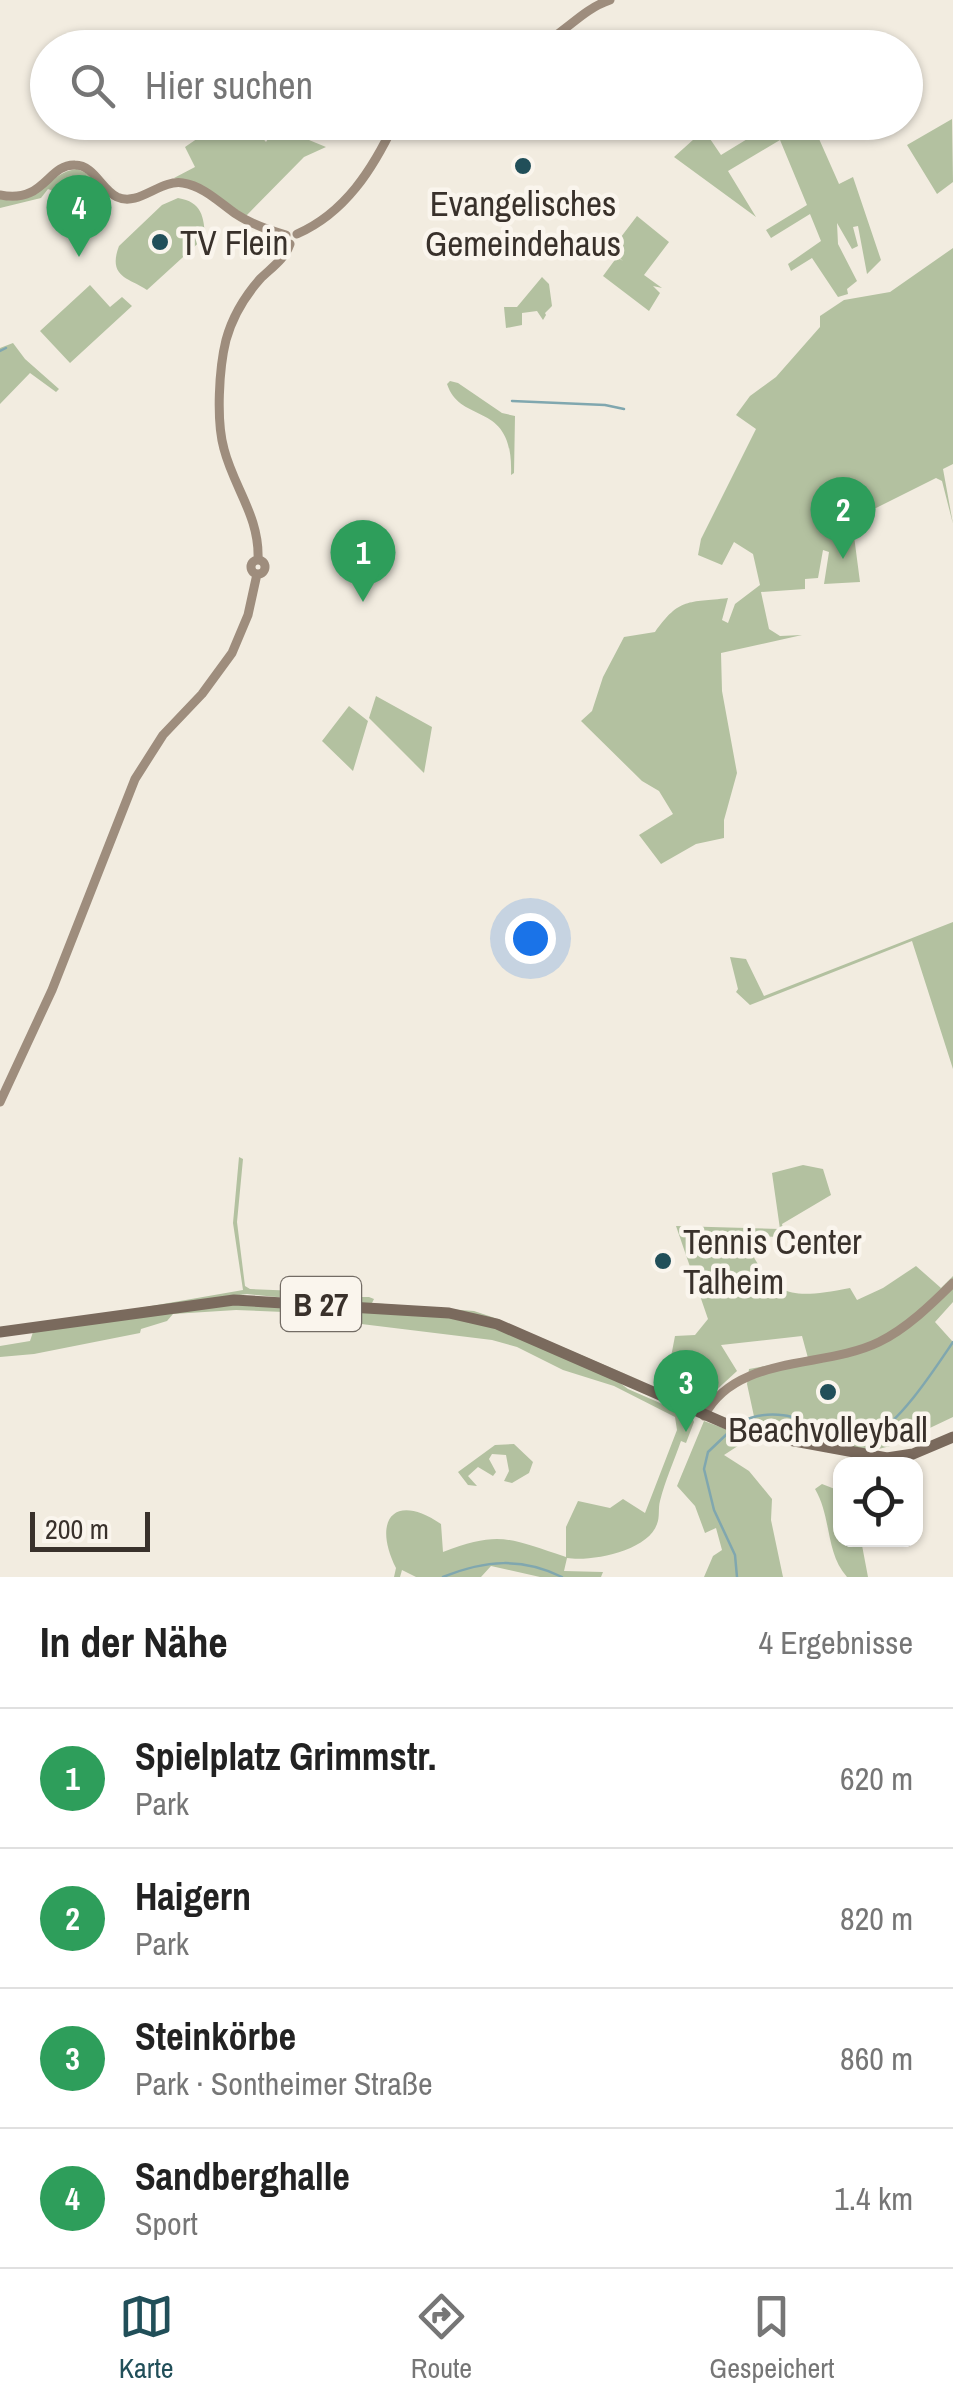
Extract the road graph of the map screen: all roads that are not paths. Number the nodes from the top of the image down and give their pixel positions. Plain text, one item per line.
1 (610, 0) edge
2 (565, 30) edge
3 (385, 140) edge
4 (0, 195) edge
5 (291, 238) junction
6 (0, 1102) edge
7 (953, 1283) edge
8 (0, 1332) edge
9 (704, 1416) junction
10 (953, 1437) edge

1 - 2 main road
3 - 5 main road
4 - 5 main road
5 - 6 main road
7 - 9 main road
8 - 9 main road, B 27
9 - 10 main road, B 27

